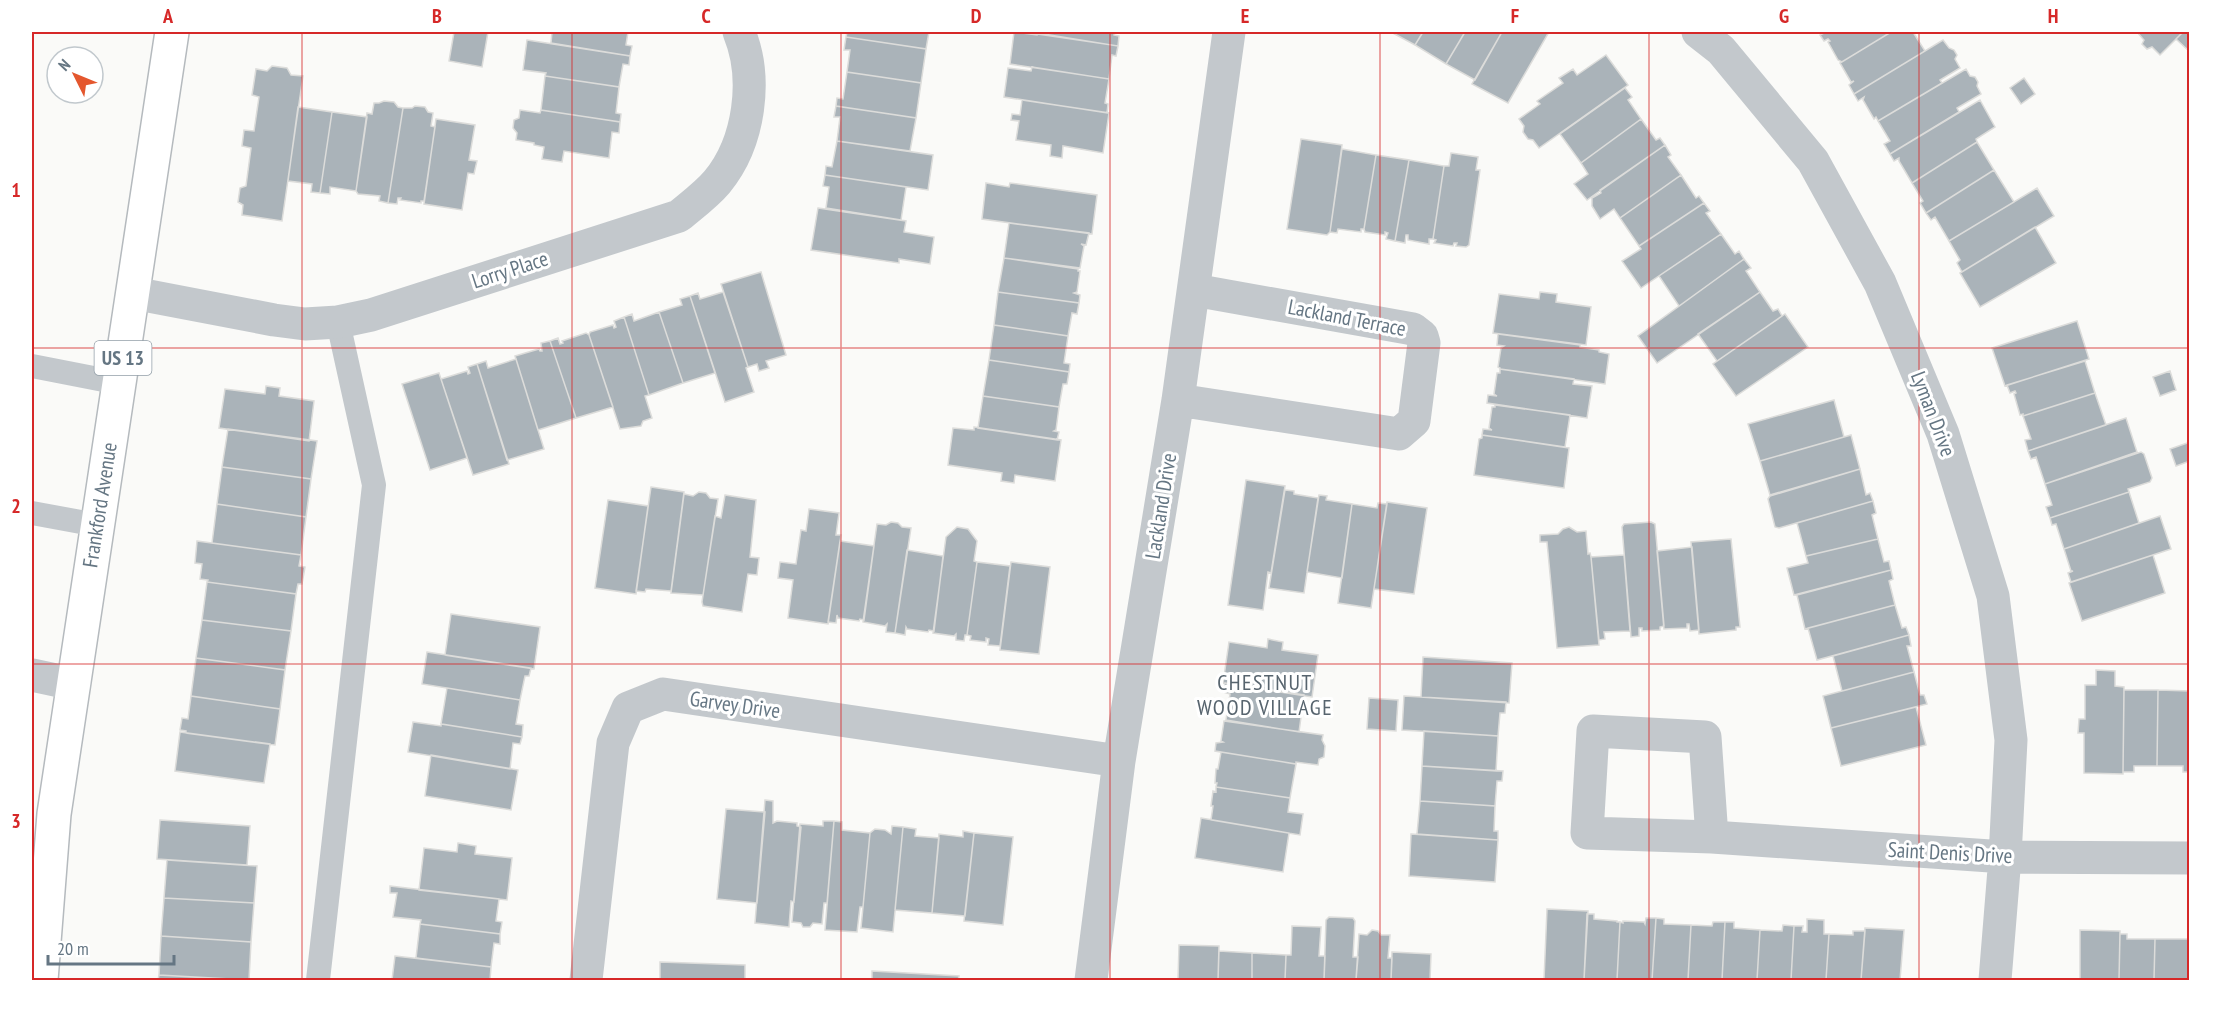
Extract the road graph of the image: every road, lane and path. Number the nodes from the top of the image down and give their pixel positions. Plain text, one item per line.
1 (172, 32) edge
2 (739, 32) edge
3 (1229, 32) edge
4 (1698, 32) edge
5 (1194, 290) junction
6 (133, 293) junction
7 (338, 322) junction
8 (32, 366) edge
9 (119, 383) junction
10 (1178, 400) junction
11 (32, 513) edge
12 (97, 525) junction
13 (32, 675) edge
14 (74, 684) junction
15 (1119, 760) junction
16 (1712, 837) junction
17 (2005, 857) junction
18 (2190, 858) edge
19 (38, 962) edge
20 (318, 981) edge
21 (586, 981) edge
22 (1091, 981) edge
23 (1995, 981) edge

1 - 6 main road, Frankford Avenue / US 13
2 - 7 street, Lorry Place
3 - 5 street, Lackland Drive
4 - 17 street, Lyman Drive
5 - 10 street, Lackland Drive
5 - 10 street, Lackland Terrace
6 - 7 street, Lorry Place
6 - 9 main road, Frankford Avenue / US 13
7 - 20 lane
8 - 9 lane
9 - 12 main road, Frankford Avenue / US 13
10 - 15 street, Lackland Drive
11 - 12 lane
12 - 14 main road, Frankford Avenue / US 13
13 - 14 street
14 - 19 main road, Frankford Avenue / US 13
15 - 21 street, Garvey Drive
15 - 22 street, Lackland Drive
16 - 16 street, Saint Denis Drive
16 - 17 street, Saint Denis Drive
17 - 18 street, Saint Denis Drive
17 - 23 street, Lyman Drive

